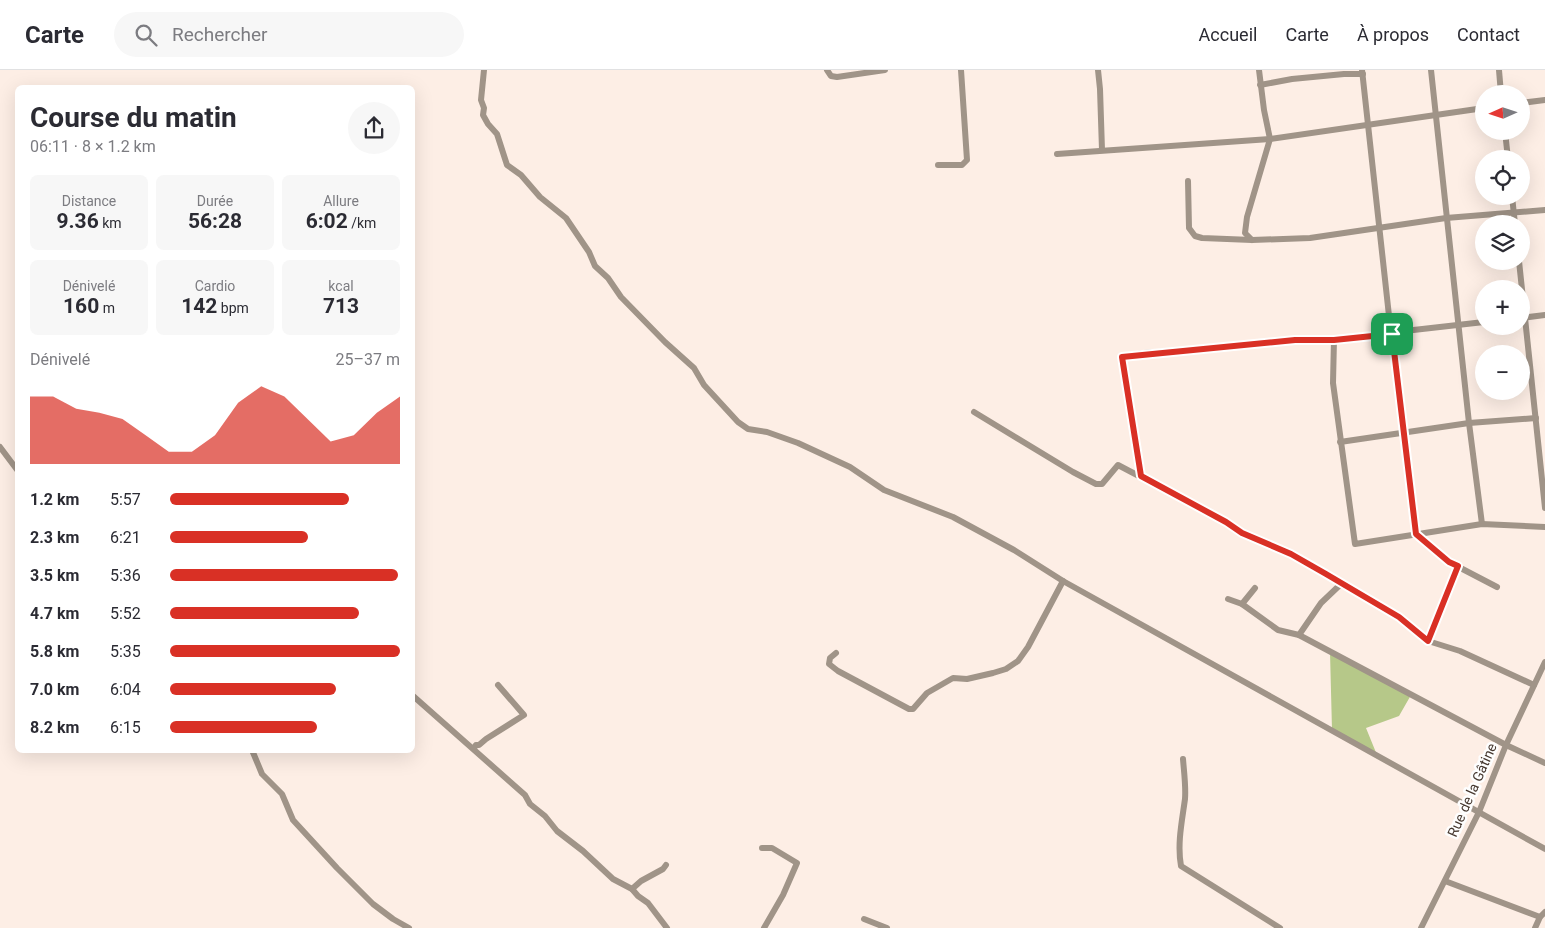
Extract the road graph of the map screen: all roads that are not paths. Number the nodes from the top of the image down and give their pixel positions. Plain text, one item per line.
1 (484, 70) edge
2 (828, 70) edge
3 (884, 70) edge
4 (961, 70) edge
5 (1098, 70) edge
6 (1259, 70) edge
7 (1432, 70) edge
8 (1499, 70) edge
9 (1362, 72) edge
10 (1260, 85) junction
11 (1500, 85) edge
12 (1545, 100) edge
13 (1530, 102) edge
14 (1475, 109) edge
15 (1435, 115) junction
16 (1368, 125) junction
17 (1270, 139) junction
18 (1102, 150) junction
19 (1057, 154) dead end
20 (938, 165) dead end
21 (1188, 181) dead end
22 (1513, 205) edge
23 (1545, 210) edge
24 (1514, 212) junction
25 (1514, 215) edge
26 (1446, 218) junction
27 (1380, 227) junction
28 (1252, 240) junction
29 (1545, 315) edge
30 (1530, 316) edge
31 (1475, 323) edge
32 (1459, 324) junction
33 (1392, 334) junction
34 (1525, 335) edge
35 (1334, 340) junction
36 (974, 412) dead end
37 (1536, 418) junction
38 (1469, 423) junction
39 (1404, 431) junction
40 (1340, 442) junction
41 (0, 447) edge
42 (15, 467) edge
43 (1141, 476) junction
44 (1545, 508) edge
45 (1482, 524) junction
46 (1545, 527) edge
47 (1416, 534) junction
48 (1458, 566) junction
49 (1062, 580) junction
50 (1342, 583) junction
51 (1497, 587) dead end
52 (1255, 588) dead end
53 (1228, 599) dead end
54 (1242, 604) junction
55 (1299, 636) junction
56 (1428, 641) junction
57 (836, 653) dead end
58 (1545, 662) edge
59 (498, 684) dead end
60 (1534, 685) junction
61 (415, 698) edge
62 (1506, 745) junction
63 (474, 748) junction
64 (253, 753) edge
65 (1183, 759) dead end
66 (1545, 763) edge
67 (1479, 812) junction
68 (762, 848) dead end
69 (1545, 849) edge
70 (666, 865) dead end
71 (1445, 880) junction
72 (632, 889) junction
73 (1542, 915) edge
74 (864, 919) dead end
75 (409, 928) edge
76 (667, 928) edge
77 (764, 928) edge
78 (886, 928) edge
79 (1280, 928) edge
80 (1421, 928) edge
81 (1534, 928) edge

1 - 49 street
2 - 3 street
4 - 20 street
5 - 18 street
6 - 10 street
7 - 15 street
8 - 11 street
9 - 10 street
9 - 16 street
10 - 17 street
12 - 13 street
14 - 15 street
15 - 16 street
15 - 26 street
16 - 17 street
16 - 27 street
17 - 18 street
17 - 28 street
18 - 19 street
21 - 28 street
22 - 24 street
23 - 24 street
24 - 25 street
24 - 26 street
26 - 27 street
26 - 32 street
27 - 28 street
27 - 33 street
29 - 30 street
31 - 32 street
32 - 33 street
32 - 38 street
33 - 35 street
33 - 39 street
34 - 37 street
35 - 40 street
35 - 43 street
36 - 43 street
37 - 38 street
37 - 44 street
38 - 39 street
38 - 45 street
39 - 40 street
39 - 47 street
40 - 47 street
41 - 42 street
43 - 50 street
45 - 46 street
45 - 47 street
47 - 48 street
48 - 51 street
48 - 56 street
49 - 57 street
49 - 67 street
50 - 55 street
50 - 56 street
52 - 54 street
53 - 54 street
54 - 55 street
55 - 62 street
56 - 60 street
58 - 60 street, Rue de la Gâtine
59 - 63 street
60 - 62 street, Rue de la Gâtine
61 - 63 street
62 - 66 street
62 - 67 street, Rue de la Gâtine
63 - 72 street
64 - 75 street
65 - 79 street
67 - 69 street
67 - 71 street, Rue de la Gâtine
68 - 77 street
70 - 72 street
71 - 73 street
71 - 80 street, Rue de la Gâtine
72 - 76 street
73 - 81 street
74 - 78 street

